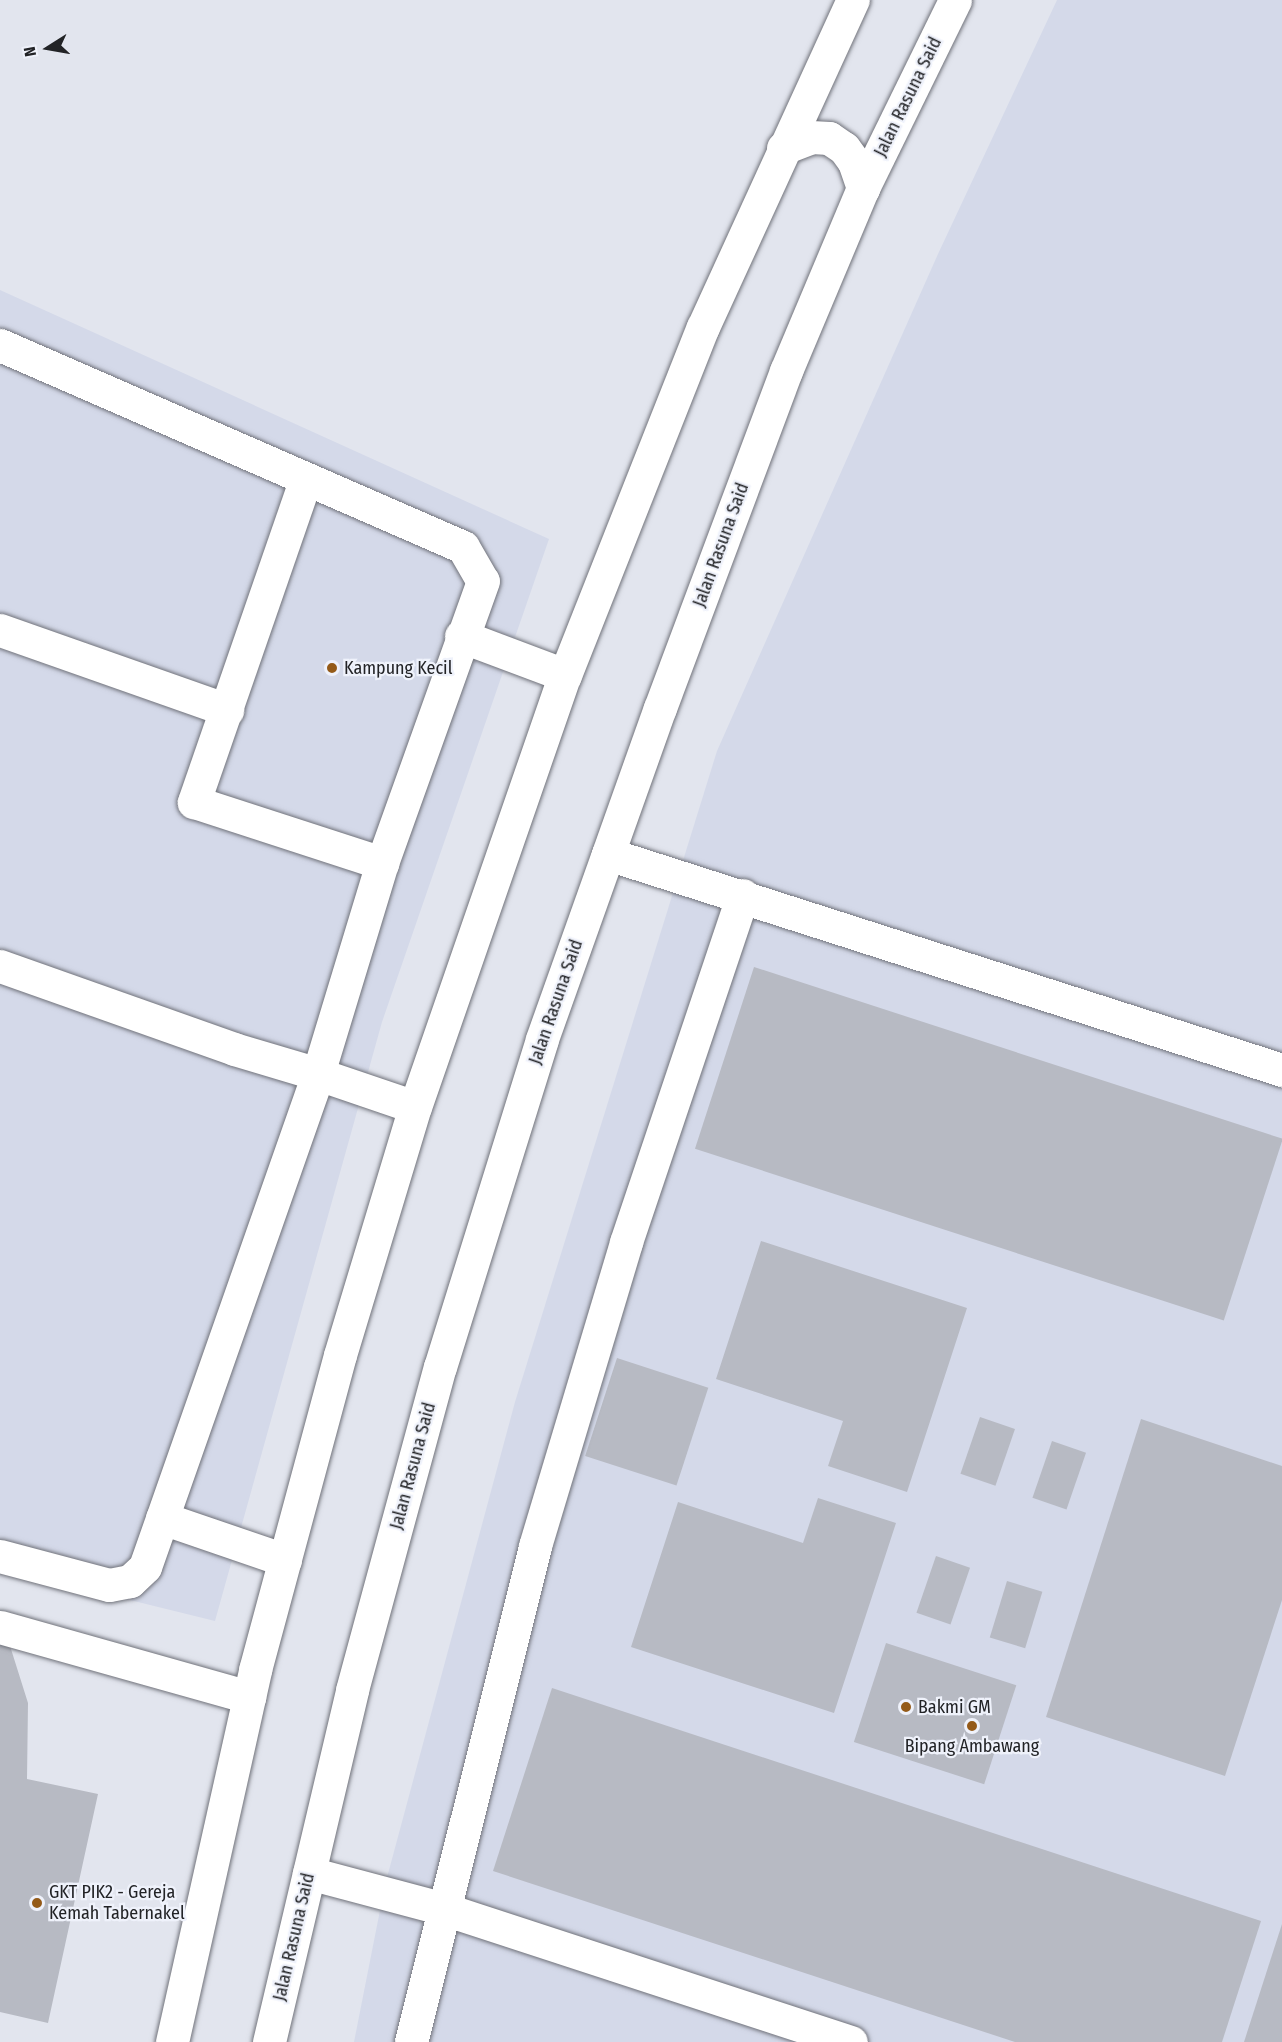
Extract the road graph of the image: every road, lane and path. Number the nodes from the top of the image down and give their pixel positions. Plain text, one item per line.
1 (853, 0) edge
2 (955, 0) edge
3 (783, 148) junction
4 (863, 188) junction
5 (0, 345) edge
6 (305, 480) junction
7 (0, 630) edge
8 (461, 636) junction
9 (565, 675) junction
10 (227, 710) junction
11 (609, 854) junction
12 (382, 863) junction
13 (743, 895) junction
14 (0, 966) edge
15 (1282, 1070) edge
16 (318, 1074) junction
17 (415, 1107) junction
18 (162, 1518) junction
19 (0, 1556) edge
20 (285, 1560) junction
21 (0, 1627) edge
22 (249, 1697) junction
23 (309, 1873) junction
24 (444, 1909) junction
25 (172, 2042) edge
26 (269, 2042) edge
27 (411, 2042) edge
28 (851, 2042) edge

1 - 3 street
2 - 4 street, Jalan Rasuna Said
3 - 4 street
3 - 9 street
4 - 11 street, Jalan Rasuna Said
5 - 6 street
6 - 8 street
6 - 10 street
7 - 10 street
8 - 9 street
8 - 12 street
9 - 17 street
10 - 12 street
11 - 13 street
11 - 23 street, Jalan Rasuna Said
12 - 16 street
13 - 15 street
13 - 24 street
14 - 16 street
16 - 17 street
16 - 18 street
17 - 20 street
18 - 19 street
18 - 20 street
20 - 22 street
21 - 22 street
22 - 25 street
23 - 24 street
23 - 26 street, Jalan Rasuna Said
24 - 27 street
24 - 28 street

